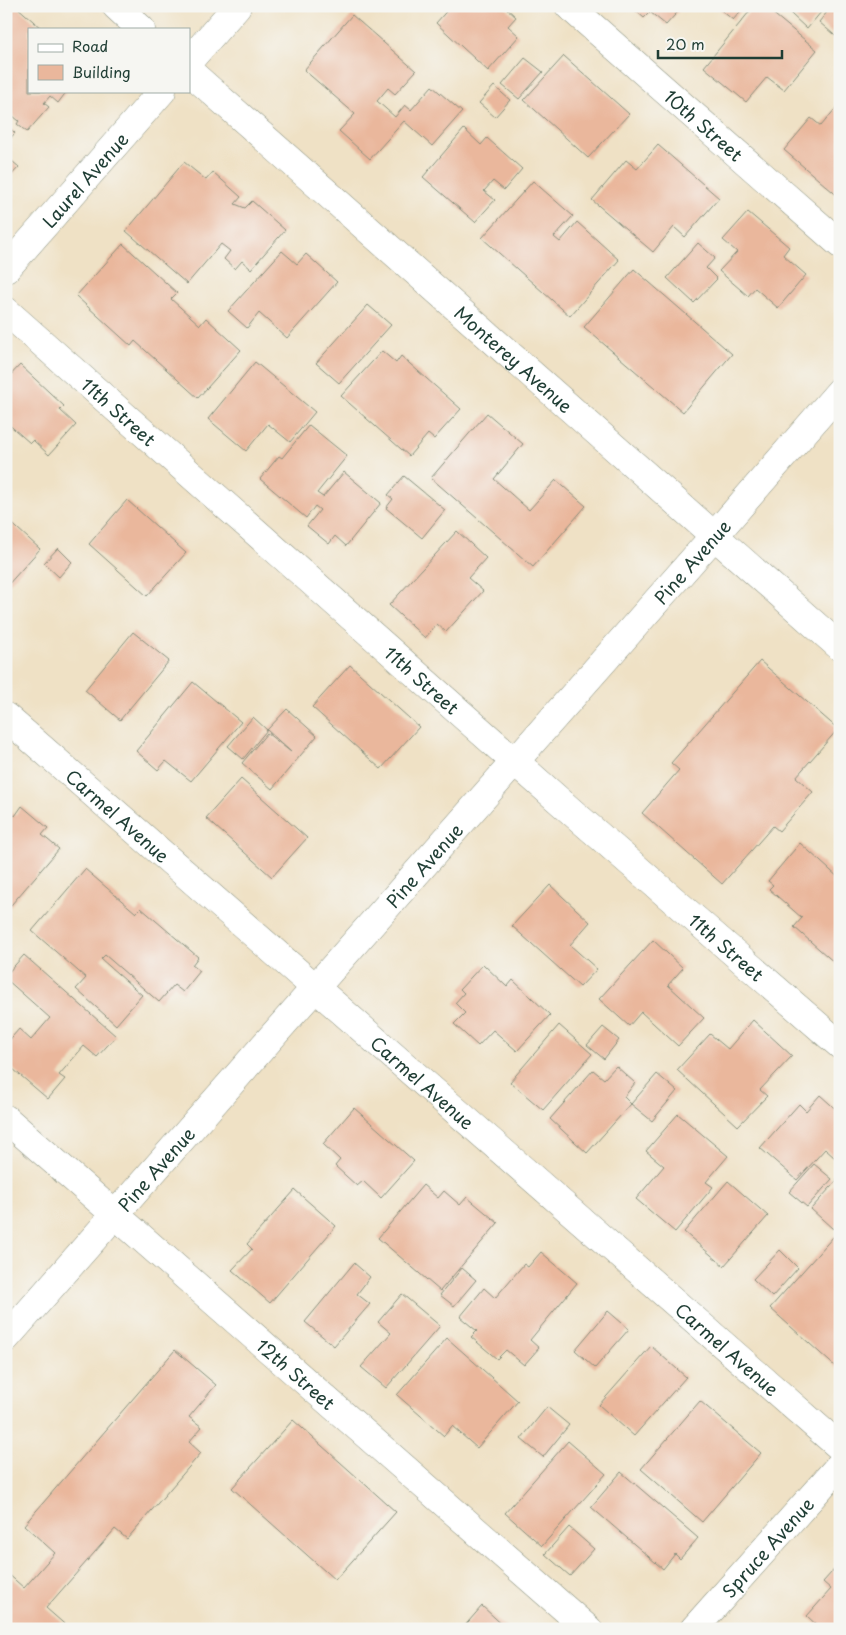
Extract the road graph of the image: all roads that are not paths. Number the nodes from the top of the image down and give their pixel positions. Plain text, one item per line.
1 (116, 6) edge
2 (237, 6) edge
3 (569, 6) edge
4 (140, 28) edge
5 (190, 59) edge
6 (190, 72) edge
7 (161, 92) edge
8 (840, 244) edge
9 (6, 269) edge
10 (6, 311) edge
11 (840, 391) edge
12 (714, 536) junction
13 (840, 647) edge
14 (6, 717) edge
15 (516, 762) junction
16 (315, 988) junction
17 (840, 1045) edge
18 (6, 1119) edge
19 (116, 1215) junction
20 (6, 1338) edge
21 (840, 1447) edge
22 (840, 1465) edge
23 (588, 1629) edge
24 (694, 1629) edge

1 - 4 street
2 - 5 street
3 - 8 street, 10th Street
6 - 12 street, Monterey Avenue
7 - 9 street, Laurel Avenue
10 - 15 street, 11th Street
11 - 12 street, Pine Avenue
12 - 13 street, Monterey Avenue
12 - 15 street, Pine Avenue
14 - 16 street, Carmel Avenue
15 - 16 street, Pine Avenue
15 - 17 street, 11th Street
16 - 19 street, Pine Avenue
16 - 21 street, Carmel Avenue
18 - 19 street, 12th Street
19 - 20 street, Pine Avenue
19 - 23 street, 12th Street
22 - 24 street, Spruce Avenue

